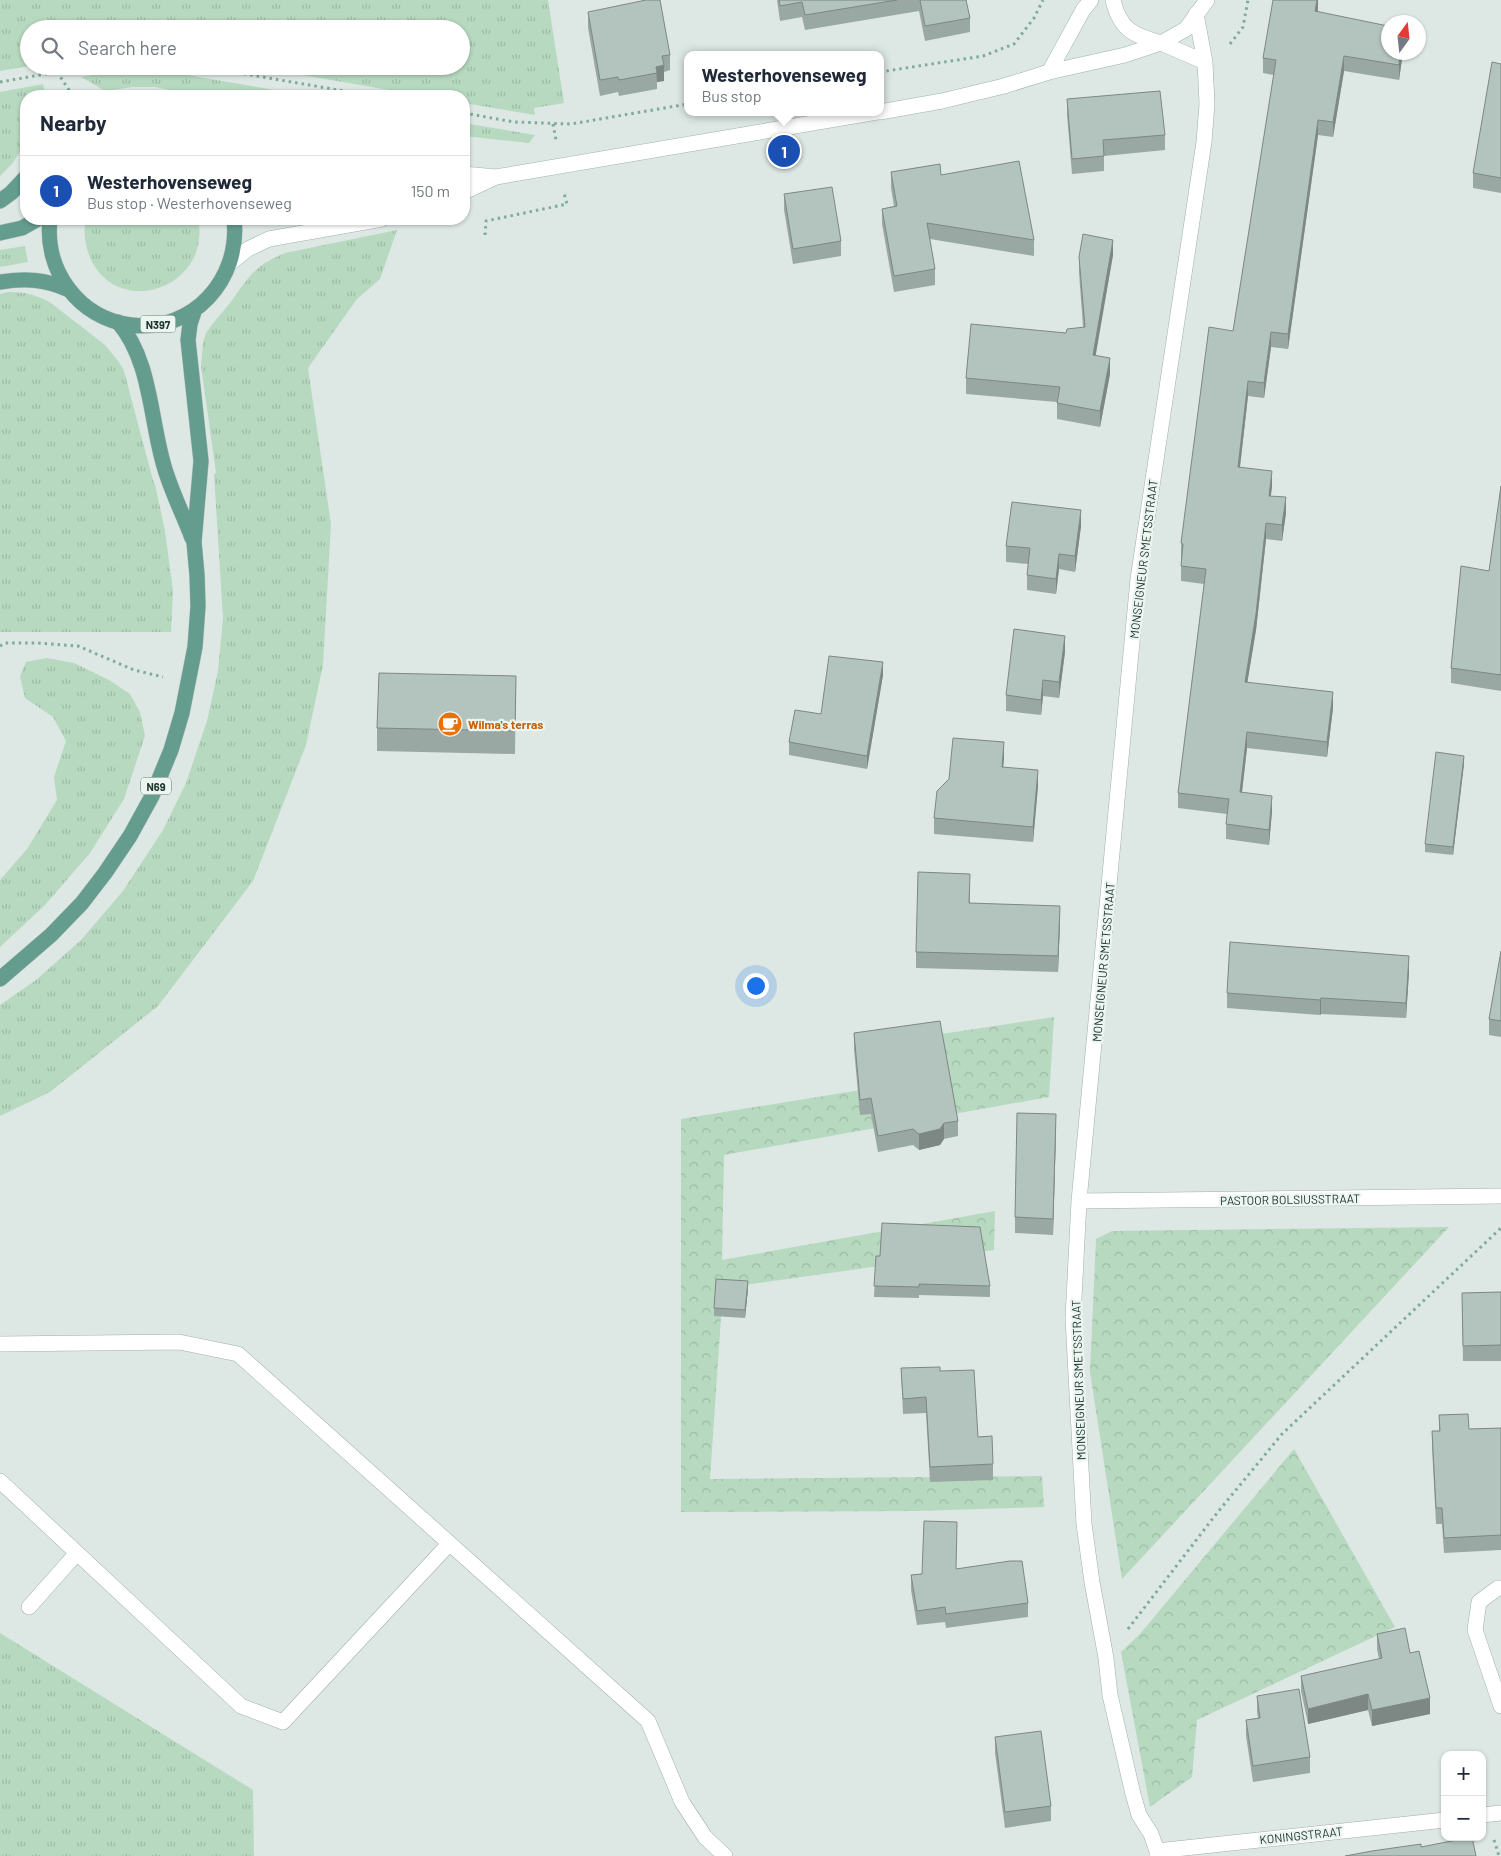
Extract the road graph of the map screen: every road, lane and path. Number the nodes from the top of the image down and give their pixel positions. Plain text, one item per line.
1 (1043, 0) edge
2 (1091, 0) edge
3 (1113, 0) edge
4 (1207, 0) edge
5 (1248, 0) edge
6 (1196, 14) junction
7 (1161, 43) junction
8 (1205, 62) junction
9 (884, 71) edge
10 (1049, 72) junction
11 (40, 75) edge
12 (59, 75) edge
13 (251, 75) edge
14 (0, 82) edge
15 (69, 90) edge
16 (338, 90) edge
17 (684, 105) edge
18 (884, 111) edge
19 (470, 114) edge
20 (855, 116) edge
21 (470, 175) edge
22 (496, 177) junction
23 (20, 184) edge
24 (470, 189) edge
25 (0, 201) edge
26 (27, 225) edge
27 (50, 225) edge
28 (234, 225) edge
29 (348, 225) edge
30 (0, 233) edge
31 (230, 263) junction
32 (0, 282) edge
33 (69, 290) junction
34 (195, 309) junction
35 (118, 322) junction
36 (194, 542) junction
37 (0, 646) edge
38 (189, 684) junction
39 (0, 979) edge
40 (1501, 1196) edge
41 (1079, 1201) junction
42 (1501, 1228) edge
43 (0, 1344) edge
44 (0, 1481) edge
45 (449, 1544) junction
46 (77, 1553) junction
47 (1501, 1588) edge
48 (29, 1607) dead end
49 (1106, 1658) junction
50 (1501, 1706) edge
51 (1501, 1813) edge
52 (1486, 1815) edge
53 (1441, 1820) edge
54 (1157, 1854) edge
55 (725, 1856) edge

1 - 9 path
2 - 10 street
3 - 7 street
4 - 6 street
5 - 8 path
6 - 7 street
6 - 8 street, MONSEIGNEUR SMETSSTRAAT
7 - 8 street
7 - 10 street
8 - 41 street, MONSEIGNEUR SMETSSTRAAT
10 - 18 street
11 - 14 path
12 - 15 path
13 - 16 path
17 - 19 path
20 - 22 street
21 - 22 street
22 - 24 street
23 - 25 main road
26 - 30 main road
27 - 33 main road, N397
28 - 31 main road, N397
29 - 31 street
31 - 34 main road, N397
32 - 33 main road, N397
33 - 35 main road, N397
34 - 35 main road, N397
34 - 36 main road, N69
35 - 36 main road, N69
36 - 38 main road, N69
37 - 38 path
38 - 39 main road, N69
40 - 41 street, PASTOOR BOLSIUSSTRAAT
41 - 49 street, MONSEIGNEUR SMETSSTRAAT
42 - 49 path
43 - 45 street
44 - 46 street
45 - 46 street
45 - 55 street
46 - 48 street
47 - 50 street
49 - 54 street, MONSEIGNEUR SMETSSTRAAT
51 - 52 street
53 - 54 street, KONINGSTRAAT

